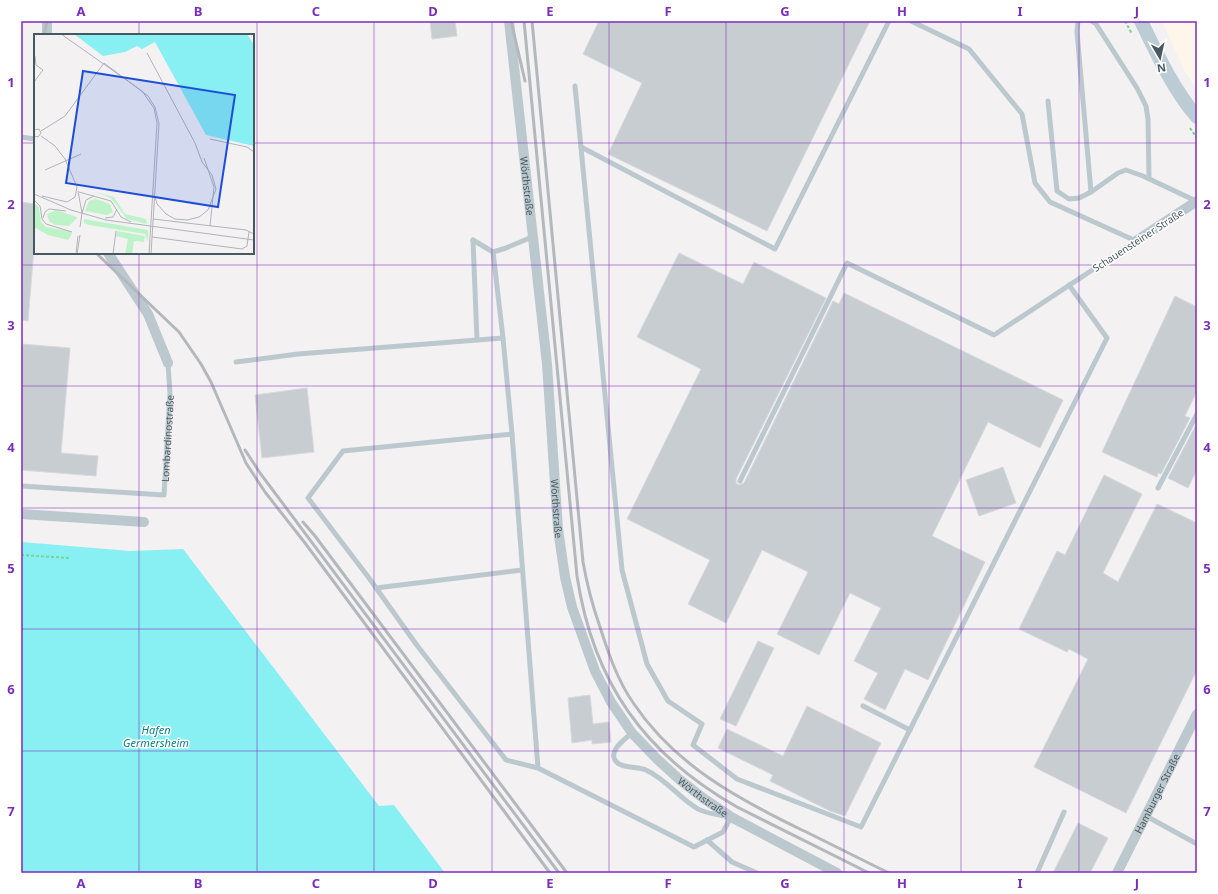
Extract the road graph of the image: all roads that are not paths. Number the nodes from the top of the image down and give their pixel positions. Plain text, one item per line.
1 (47, 21) edge
2 (509, 21) edge
3 (889, 21) edge
4 (911, 21) edge
5 (1078, 21) edge
6 (1092, 21) edge
7 (1141, 21) edge
8 (47, 34) edge
9 (575, 86) dead end
10 (1048, 102) dead end
11 (1197, 117) edge
12 (21, 137) edge
13 (34, 139) edge
14 (581, 147) junction
15 (1149, 178) junction
16 (1091, 192) junction
17 (1197, 201) edge
18 (532, 237) junction
19 (1136, 241) junction
20 (493, 252) junction
21 (109, 254) edge
22 (1070, 285) junction
23 (503, 338) junction
24 (477, 340) junction
25 (236, 362) dead end
26 (168, 363) joint
27 (1197, 414) edge
28 (512, 434) junction
29 (740, 480) dead end
30 (21, 486) edge
31 (1158, 488) dead end
32 (21, 514) edge
33 (144, 522) dead end
34 (522, 570) junction
35 (376, 588) junction
36 (863, 706) dead end
37 (1197, 714) edge
38 (910, 730) junction
39 (632, 733) junction
40 (538, 768) junction
41 (1064, 812) dead end
42 (1146, 816) junction
43 (731, 818) junction
44 (707, 840) junction
45 (1197, 844) edge
46 (757, 873) edge
47 (837, 873) edge
48 (1037, 873) edge
49 (1117, 873) edge

1 - 8 street
2 - 18 street, Wörthstraße
3 - 14 lane
4 - 19 lane
5 - 16 lane
6 - 15 lane
7 - 11 street
9 - 14 lane
10 - 16 lane
12 - 13 lane
14 - 38 lane
15 - 16 lane
15 - 17 lane
17 - 19 street, Schauensteiner Straße
18 - 20 lane
18 - 39 street, Wörthstraße
19 - 22 lane, Schauensteiner Straße
20 - 23 lane
20 - 24 lane
21 - 26 street, Lombardinostraße
22 - 29 lane, Schauensteiner Straße
22 - 38 lane
23 - 24 lane
23 - 28 lane
24 - 25 lane
26 - 30 lane, Lombardinostraße
27 - 31 lane
28 - 34 lane
28 - 35 lane
32 - 33 street
34 - 35 lane
34 - 40 lane
35 - 40 lane
36 - 38 lane
37 - 42 street, Hamburger Straße
39 - 43 street, Wörthstraße
39 - 43 lane
40 - 44 lane
41 - 48 lane
42 - 45 lane
42 - 49 street, Hamburger Straße
43 - 44 lane
43 - 47 street, Wörthstraße
44 - 46 lane

